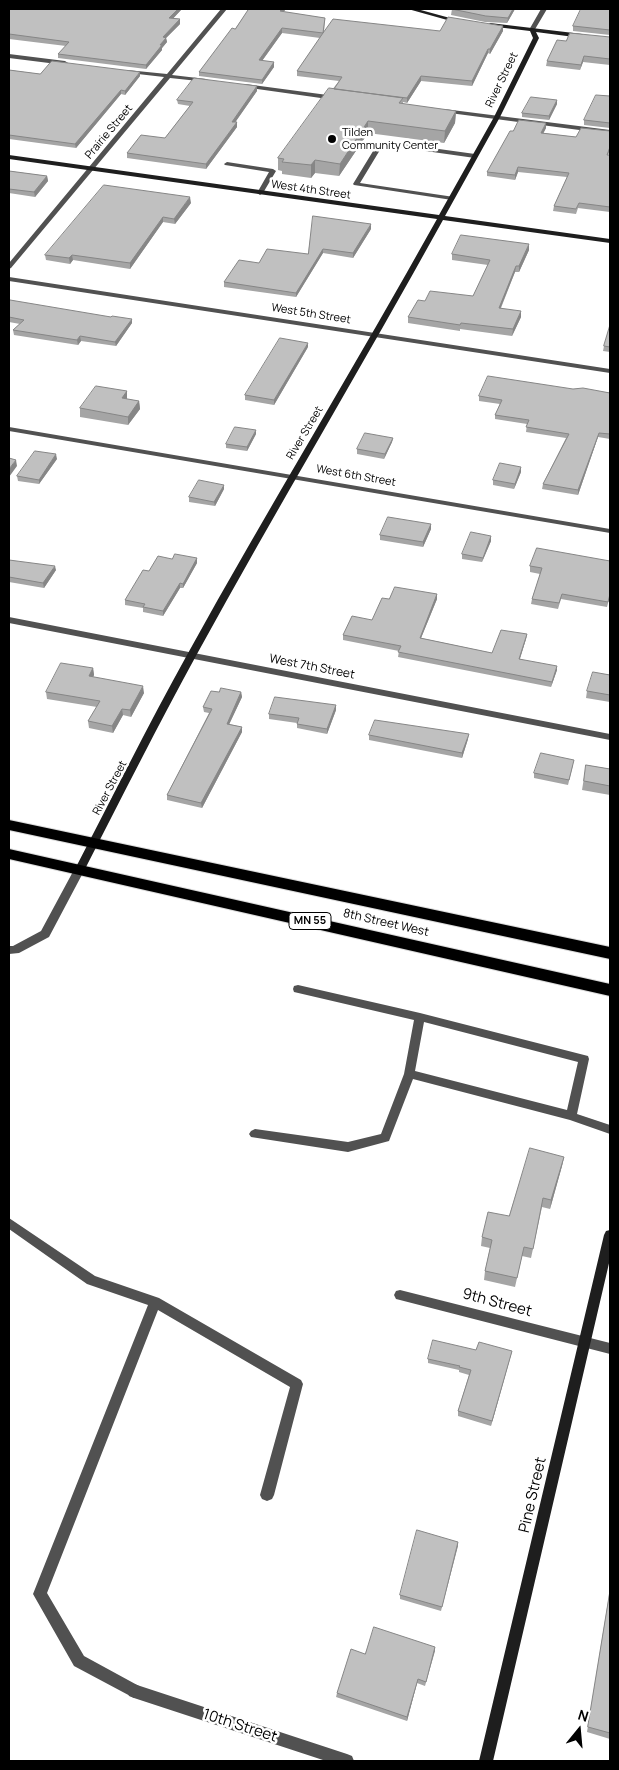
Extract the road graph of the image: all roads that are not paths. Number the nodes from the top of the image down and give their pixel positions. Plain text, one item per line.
1 (224, 9) edge
2 (411, 9) edge
3 (544, 9) edge
4 (462, 22) edge
5 (479, 24) edge
6 (532, 30) junction
7 (591, 37) edge
8 (9, 56) edge
9 (75, 64) edge
10 (122, 70) edge
11 (169, 77) junction
12 (214, 82) edge
13 (242, 86) edge
14 (338, 98) edge
15 (437, 110) edge
16 (497, 118) junction
17 (610, 132) edge
18 (475, 156) junction
19 (9, 157) edge
20 (227, 164) dead end
21 (91, 169) junction
22 (260, 193) junction
23 (452, 198) junction
24 (442, 217) junction
25 (610, 241) edge
26 (9, 267) edge
27 (9, 279) edge
28 (376, 335) junction
29 (610, 372) edge
30 (9, 429) edge
31 (292, 476) junction
32 (610, 531) edge
33 (9, 620) edge
34 (191, 656) junction
35 (610, 737) edge
36 (9, 825) edge
37 (93, 844) junction
38 (9, 854) edge
39 (80, 869) junction
40 (9, 950) edge
41 (610, 953) edge
42 (298, 989) dead end
43 (610, 990) edge
44 (420, 1017) junction
45 (409, 1074) junction
46 (571, 1116) junction
47 (610, 1130) edge
48 (255, 1134) dead end
49 (9, 1223) edge
50 (610, 1235) edge
51 (400, 1294) dead end
52 (155, 1302) junction
53 (585, 1343) junction
54 (610, 1349) edge
55 (267, 1495) dead end
56 (347, 1761) edge
57 (486, 1761) edge

1 - 11 street, Prairie Street
2 - 4 street
3 - 6 street, River Street
5 - 6 street
6 - 7 street
6 - 16 street, River Street
8 - 9 street
10 - 11 street
11 - 12 street
11 - 21 street, Prairie Street
13 - 14 street
15 - 16 street
16 - 17 street
16 - 18 street, River Street
18 - 23 street, River Street
18 - 23 street
19 - 21 street, West 4th Street
20 - 22 street
21 - 22 street, West 4th Street
21 - 26 street, Prairie Street
22 - 24 street, West 4th Street
23 - 24 street, River Street
24 - 25 street, West 4th Street
24 - 28 street, River Street
27 - 28 street, West 5th Street
28 - 29 street, West 5th Street
28 - 31 street, River Street
30 - 31 street, West 6th Street
31 - 32 street, West 6th Street
31 - 34 street, River Street
33 - 34 street, West 7th Street
34 - 35 street, West 7th Street
34 - 37 street, River Street
36 - 37 highway, 8th Street West / MN 55
37 - 39 street, River Street
37 - 41 highway, 8th Street West / MN 55
38 - 39 highway, 8th Street West / MN 55
39 - 40 street
39 - 43 highway, 8th Street West / MN 55
42 - 44 street
44 - 45 street
44 - 46 street
45 - 46 street
45 - 48 street
46 - 47 street
49 - 52 street
50 - 53 street, Pine Street
51 - 53 street, 9th Street
52 - 55 street
52 - 56 street, 10th Street
53 - 54 street, 9th Street
53 - 57 street, Pine Street

